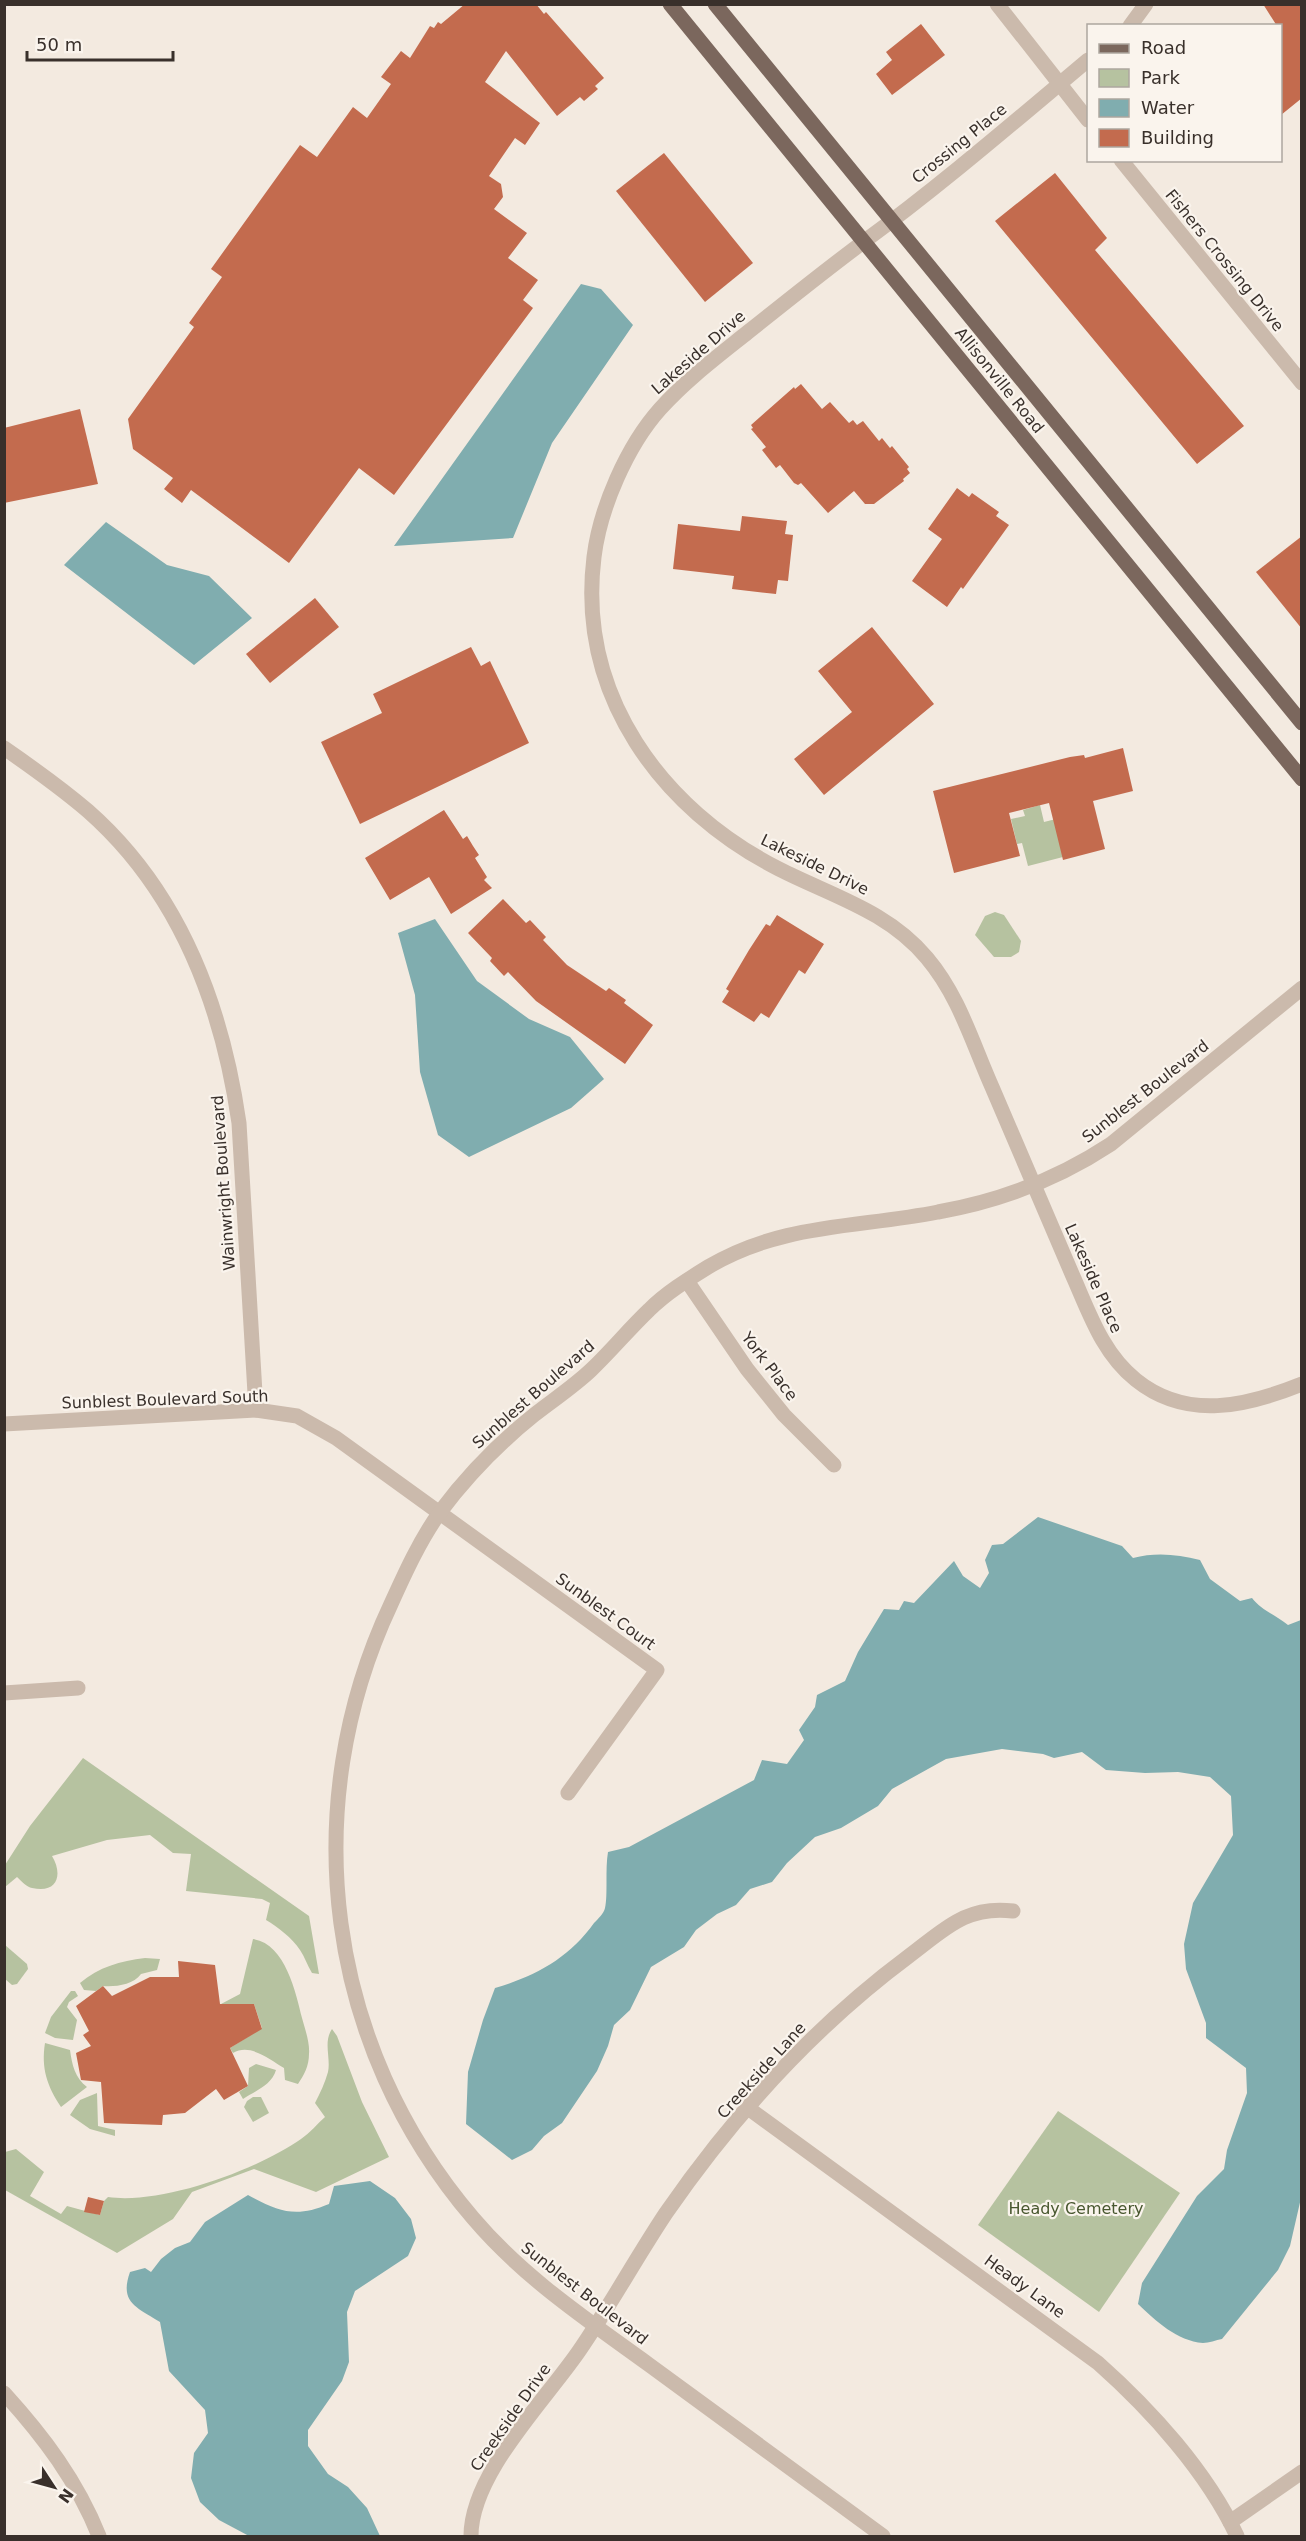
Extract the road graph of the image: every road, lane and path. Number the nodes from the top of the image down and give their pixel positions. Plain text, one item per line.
1 (670, 4) edge
2 (715, 4) edge
3 (997, 4) edge
4 (1146, 4) edge
5 (1131, 24) edge
6 (1087, 62) edge
7 (1061, 84) junction
8 (1087, 117) edge
9 (1123, 162) edge
10 (891, 221) junction
11 (864, 242) junction
12 (851, 251) joint
13 (1302, 383) edge
14 (1302, 723) edge
15 (4, 748) edge
16 (1302, 779) edge
17 (1302, 988) edge
18 (1033, 1187) junction
19 (687, 1281) junction
20 (1302, 1384) edge
21 (256, 1410) junction
22 (4, 1424) edge
23 (834, 1465) dead end
24 (439, 1514) junction
25 (78, 1688) dead end
26 (4, 1693) edge
27 (568, 1793) dead end
28 (1013, 1911) dead end
29 (748, 2108) junction
30 (596, 2326) junction
31 (4, 2393) edge
32 (1302, 2472) edge
33 (1230, 2522) junction
34 (99, 2536) edge
35 (471, 2536) edge
36 (884, 2536) edge
37 (1237, 2536) edge

1 - 11 main road, Allisonville Road
2 - 10 main road, Allisonville Road
3 - 7 street
4 - 5 street
6 - 7 street, Crossing Place
7 - 8 street
7 - 10 street, Crossing Place
9 - 13 street, Fishers Crossing Drive
10 - 11 street, Crossing Place
10 - 14 main road, Allisonville Road
11 - 12 street, Crossing Place
11 - 16 main road, Allisonville Road
12 - 18 street, Lakeside Drive
15 - 21 street, Wainwright Boulevard
17 - 18 street, Sunblest Boulevard
18 - 19 street, Sunblest Boulevard
18 - 20 street, Lakeside Place
19 - 23 street, York Place
19 - 24 street, Sunblest Boulevard
21 - 22 street, Sunblest Boulevard South
21 - 24 street, Sunblest Boulevard South
24 - 27 street, Sunblest Court
24 - 30 street, Sunblest Boulevard
25 - 26 street
28 - 29 street, Creekside Lane
29 - 30 street, Creekside Lane
29 - 33 street, Heady Lane
30 - 35 street, Creekside Drive
30 - 36 street, Sunblest Boulevard
31 - 34 street
32 - 33 street
33 - 37 street, Heady Lane

